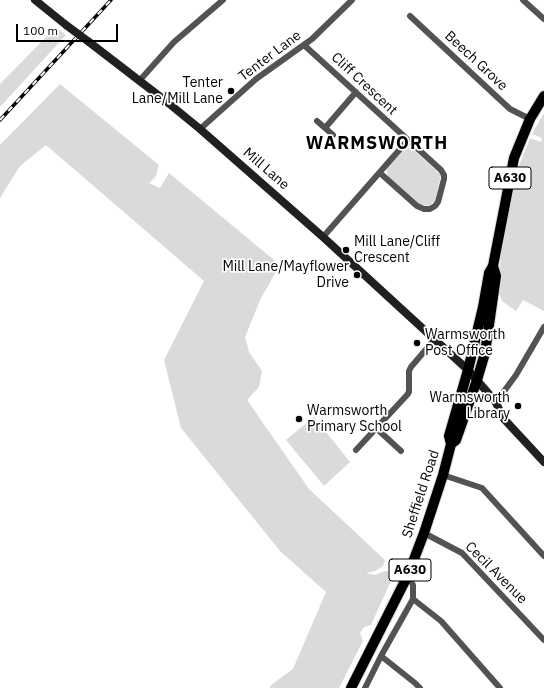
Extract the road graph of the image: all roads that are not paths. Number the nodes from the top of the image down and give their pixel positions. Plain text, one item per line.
1 (35, 0) edge
2 (223, 0) edge
3 (352, 0) edge
4 (523, 0) edge
5 (410, 16) dead end
6 (544, 19) edge
7 (304, 45) junction
8 (140, 80) junction
9 (356, 92) junction
10 (544, 96) edge
11 (530, 119) junction
12 (317, 121) dead end
13 (325, 128) junction
14 (200, 129) junction
15 (332, 135) dead end
16 (408, 140) junction
17 (380, 173) junction
18 (323, 237) junction
19 (493, 266) junction
20 (544, 327) edge
21 (434, 340) junction
22 (468, 370) junction
23 (477, 380) junction
24 (495, 401) junction
25 (376, 428) junction
26 (451, 444) junction
27 (356, 450) dead end
28 (401, 451) dead end
29 (544, 462) edge
30 (443, 475) junction
31 (424, 533) junction
32 (544, 556) edge
33 (408, 575) junction
34 (413, 599) junction
35 (544, 640) edge
36 (380, 656) junction
37 (351, 688) edge
38 (365, 688) edge
39 (420, 688) edge
40 (500, 688) edge

1 - 8 street, Mill Lane, bridge
2 - 8 street
3 - 7 street, Tenter Lane
4 - 6 street
5 - 11 street, Beech Grove
7 - 9 street, Cliff Crescent
7 - 14 street, Tenter Lane
8 - 14 street, Mill Lane
9 - 13 street
9 - 16 street, Cliff Crescent
10 - 11 main road, A630
11 - 19 main road, A630
12 - 13 street
13 - 15 street
14 - 18 street, Mill Lane
16 - 17 street
16 - 17 street, Cliff Crescent
17 - 18 street
18 - 21 street, Mill Lane
19 - 22 main road, A630
19 - 23 main road, A630
20 - 24 street
21 - 22 street, Mill Lane
21 - 25 street
22 - 23 street, Mill Lane
22 - 26 main road, Sheffield Road / A630
23 - 24 street, Mill Lane
23 - 26 main road, Sheffield Road / A630
24 - 29 street, Mill Lane
25 - 27 street
25 - 28 street
26 - 30 main road, Sheffield Road / A630
30 - 31 main road, Sheffield Road / A630
30 - 32 street
31 - 33 main road, Sheffield Road / A630
31 - 35 street, Cecil Avenue
33 - 34 street
33 - 37 main road, Sheffield Road / A630
34 - 36 street
34 - 40 street
36 - 38 street
36 - 39 street

